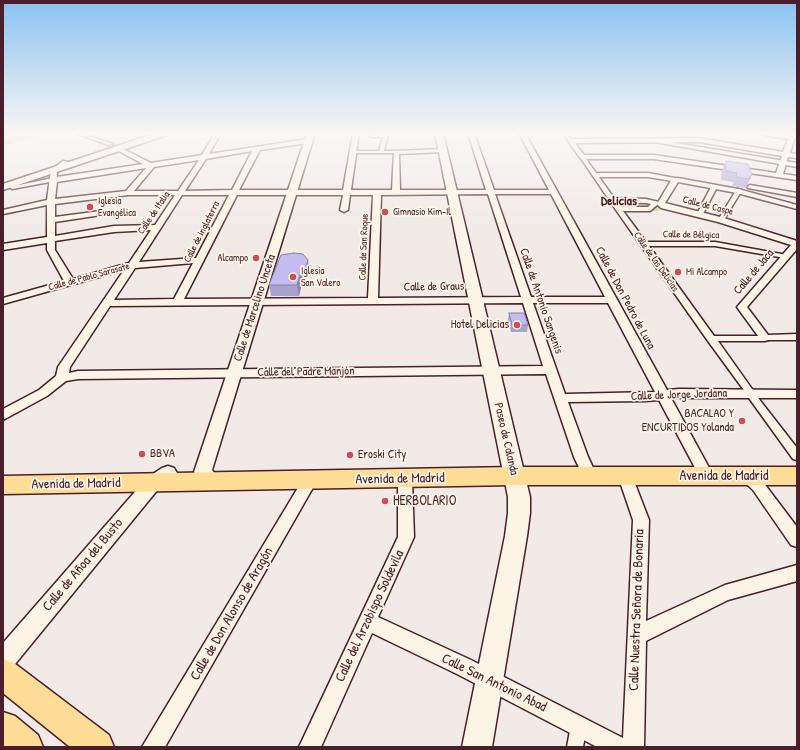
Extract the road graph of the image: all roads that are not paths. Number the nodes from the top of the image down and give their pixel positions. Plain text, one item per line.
1 (50, 168) edge
2 (57, 168) edge
3 (60, 168) edge
4 (91, 168) edge
5 (136, 168) edge
6 (149, 168) edge
7 (197, 168) edge
8 (247, 168) edge
9 (300, 168) edge
10 (350, 168) edge
11 (396, 168) edge
12 (447, 168) edge
13 (483, 168) edge
14 (540, 168) edge
15 (590, 168) edge
16 (735, 168) edge
17 (781, 168) edge
18 (54, 170) junction
19 (92, 174) junction
20 (779, 174) junction
21 (595, 175) junction
22 (797, 178) edge
23 (53, 180) junction
24 (677, 181) junction
25 (5, 186) edge
26 (714, 187) junction
27 (750, 187) edge
28 (738, 190) junction
29 (452, 191) junction
30 (491, 191) junction
31 (235, 192) junction
32 (396, 192) junction
33 (553, 192) junction
34 (128, 193) junction
35 (181, 193) junction
36 (292, 193) junction
37 (347, 193) junction
38 (377, 193) junction
39 (797, 194) edge
40 (102, 195) junction
41 (613, 200) junction
42 (52, 202) junction
43 (658, 203) junction
44 (797, 207) edge
45 (618, 209) junction
46 (344, 210) dead end
47 (3, 212) edge
48 (101, 213) junction
49 (700, 214) junction
50 (51, 220) junction
51 (721, 220) junction
52 (157, 226) junction
53 (102, 230) junction
54 (52, 238) junction
55 (644, 244) junction
56 (797, 244) edge
57 (3, 247) edge
58 (785, 256) junction
59 (200, 260) junction
60 (132, 264) junction
61 (69, 281) junction
62 (475, 300) junction
63 (528, 300) junction
64 (611, 300) junction
65 (3, 301) edge
66 (373, 301) junction
67 (258, 302) junction
68 (107, 303) junction
69 (178, 303) junction
70 (765, 338) junction
71 (797, 338) edge
72 (711, 339) junction
73 (491, 370) junction
74 (551, 370) junction
75 (235, 373) junction
76 (62, 378) junction
77 (797, 394) edge
78 (663, 395) junction
79 (560, 398) junction
80 (3, 415) edge
81 (797, 456) edge
82 (797, 465) edge
83 (513, 471) junction
84 (587, 471) junction
85 (703, 471) junction
86 (3, 475) edge
87 (625, 476) junction
88 (747, 476) junction
89 (797, 476) edge
90 (208, 477) junction
91 (161, 478) junction
92 (405, 479) junction
93 (310, 480) junction
94 (3, 485) edge
95 (797, 540) edge
96 (797, 573) edge
97 (367, 621) junction
98 (636, 636) junction
99 (3, 661) edge
100 (3, 674) edge
101 (488, 680) junction
102 (579, 725) junction
103 (3, 728) edge
104 (26, 747) edge
105 (97, 747) edge
106 (153, 747) edge
107 (310, 747) edge
108 (477, 747) edge
109 (575, 747) edge
110 (620, 747) edge
111 (633, 747) edge

1 - 25 main road
2 - 18 street
3 - 18 main road
4 - 19 street
5 - 19 street
6 - 34 street
7 - 35 street, Calle de Italia
8 - 31 street, Calle de Inglaterra
9 - 36 street, Calle de Marcelino Unceta
10 - 37 street
11 - 32 street
12 - 29 main road, Paseo de Calanda
13 - 30 street, Calle de Antonio Sangenis
14 - 33 street, Calle de Don Pedro de Luna
15 - 21 street, Calle de las Delicias
16 - 20 street
17 - 20 street
18 - 23 street
18 - 25 main road
19 - 23 street
20 - 22 street
21 - 24 street
21 - 41 street, Calle de las Delicias
23 - 25 street
23 - 42 street
24 - 26 street
24 - 43 street
26 - 28 street
26 - 49 street
27 - 39 street
28 - 44 street
28 - 51 street
29 - 30 street
29 - 32 street
29 - 62 main road, Paseo de Calanda
30 - 33 street
30 - 63 street, Calle de Antonio Sangenis
31 - 35 street
31 - 36 street
31 - 59 street, Calle de Inglaterra
32 - 38 street
33 - 64 street, Calle de Don Pedro de Luna
34 - 35 street
34 - 40 street
35 - 52 street, Calle de Italia
36 - 37 street
36 - 67 street, Calle de Marcelino Unceta
37 - 38 street
37 - 46 street
38 - 66 street, Calle de San Roque
40 - 42 street
40 - 48 street
41 - 43 street, Calle de Caspe
41 - 45 street, Calle de las Delicias
42 - 47 street
42 - 50 street
43 - 45 street
43 - 49 street, Calle de Caspe
45 - 55 street, Calle de las Delicias
48 - 50 street
48 - 53 street
49 - 51 street, Calle de Caspe
50 - 54 street
51 - 56 street, Calle de Caspe
52 - 53 street
52 - 60 street, Calle de Italia
53 - 54 street
54 - 57 street
54 - 61 street
55 - 58 street, Calle de Bélgica
55 - 72 street, Calle de las Delicias
56 - 58 street, Calle de Jaca
58 - 70 street, Calle de Jaca
59 - 60 street, Calle de Pablo Sarasate
59 - 69 street, Calle de Inglaterra
60 - 61 street, Calle de Pablo Sarasate
60 - 68 street, Calle de Italia
61 - 65 street, Calle de Pablo Sarasate
62 - 63 street, Calle de Graus
62 - 66 street, Calle de Graus
62 - 73 main road, Paseo de Calanda
63 - 64 street, Calle de Graus
63 - 74 street, Calle de Antonio Sangenis
64 - 78 street, Calle de Don Pedro de Luna
66 - 67 street, Calle de Graus
67 - 69 street, Calle de Graus
67 - 75 street, Calle de Marcelino Unceta
68 - 69 street, Calle de Graus
68 - 76 street, Calle de Italia
70 - 71 street
70 - 72 street
72 - 81 street, Calle de las Delicias
73 - 74 street, Calle del Padre Manjón
73 - 75 street, Calle del Padre Manjón
73 - 83 main road, Paseo de Calanda
74 - 79 street, Calle de Antonio Sangenis
75 - 76 street, Calle del Padre Manjón
75 - 90 street, Calle de Marcelino Unceta
76 - 80 street
77 - 78 street, Calle de Jorge Jordana
78 - 79 street, Calle de Jorge Jordana
78 - 85 street, Calle de Don Pedro de Luna
79 - 84 street, Calle de Antonio Sangenis
82 - 85 main road, Avenida de Madrid
83 - 84 main road, Avenida de Madrid
83 - 90 main road, Avenida de Madrid
83 - 92 main road, Avenida de Madrid
83 - 101 main road, Paseo de Calanda
84 - 85 main road, Avenida de Madrid
84 - 87 main road, Avenida de Madrid
85 - 87 main road, Avenida de Madrid
85 - 88 main road, Avenida de Madrid
86 - 91 main road, Avenida de Madrid
87 - 98 street, Calle Nuestra Señora de Bonaria
88 - 89 main road, Avenida de Madrid
88 - 95 street
90 - 91 main road, Avenida de Madrid
90 - 93 main road, Avenida de Madrid
91 - 94 main road, Avenida de Madrid
91 - 99 street, Calle de Añoa del Busto
92 - 93 main road, Avenida de Madrid
92 - 97 street, Calle del Arzobispo Soldevila
93 - 106 street, Calle de Don Alonso de Aragón
96 - 98 street
97 - 101 street, Calle San Antonio Abad
97 - 107 street, Calle del Arzobispo Soldevila
98 - 111 street, Calle Nuestra Señora de Bonaria
100 - 105 main road
101 - 102 street, Calle San Antonio Abad
101 - 108 main road, Paseo de Calanda
102 - 109 street
102 - 110 street, Calle San Antonio Abad
103 - 104 main road

